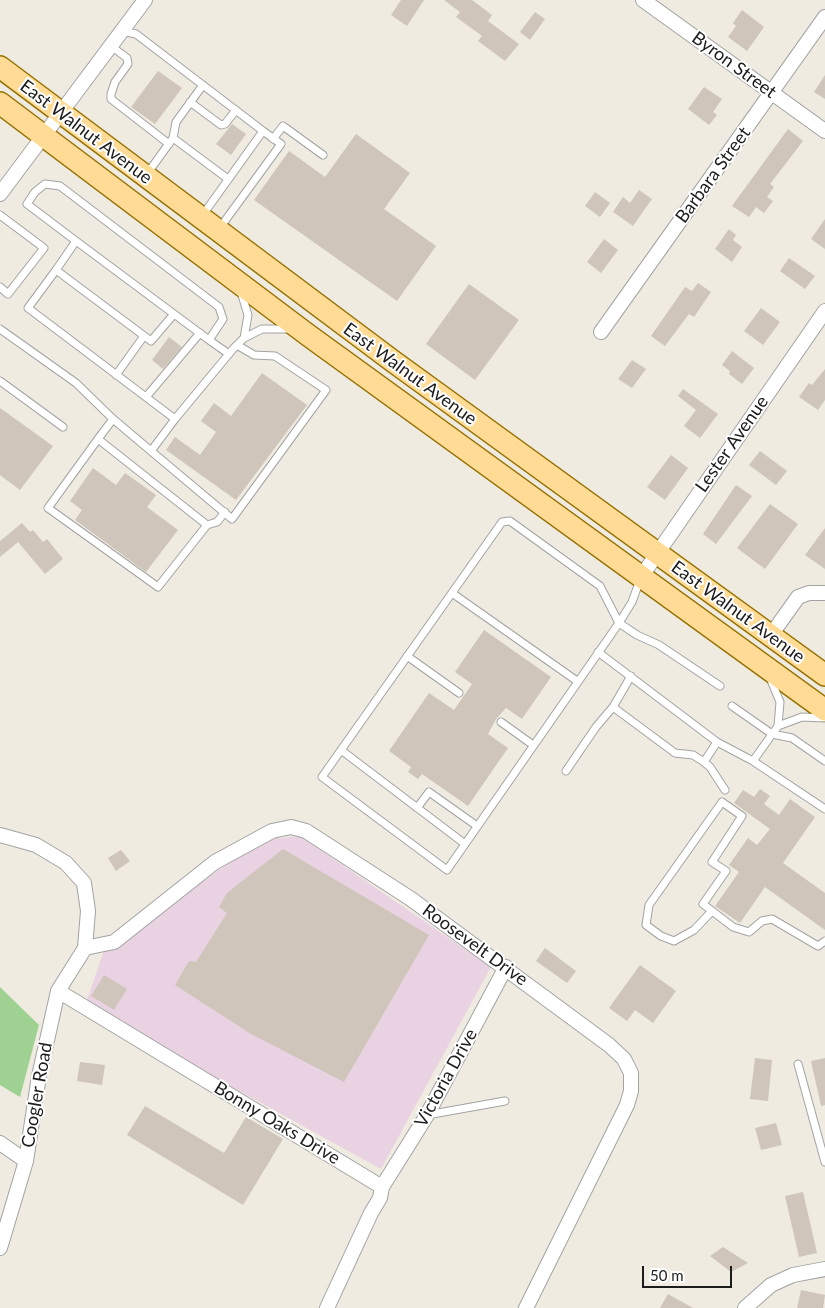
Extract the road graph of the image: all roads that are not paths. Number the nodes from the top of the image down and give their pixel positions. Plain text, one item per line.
1 (145, 0) edge
2 (643, 0) edge
3 (825, 17) edge
4 (122, 31) junction
5 (111, 46) junction
6 (0, 67) edge
7 (203, 85) junction
8 (773, 92) junction
9 (0, 102) edge
10 (190, 102) junction
11 (236, 110) junction
12 (61, 114) junction
13 (263, 131) junction
14 (825, 131) edge
15 (44, 136) junction
16 (273, 139) junction
17 (171, 141) junction
18 (323, 155) dead end
19 (145, 177) junction
20 (228, 179) junction
21 (0, 194) edge
22 (0, 215) edge
23 (200, 218) junction
24 (218, 232) junction
25 (76, 241) junction
26 (56, 270) junction
27 (238, 282) junction
28 (0, 288) edge
29 (825, 311) edge
30 (174, 314) junction
31 (0, 329) edge
32 (302, 330) junction
33 (601, 332) dead end
34 (200, 333) junction
35 (144, 336) junction
36 (244, 338) junction
37 (209, 340) junction
38 (237, 345) junction
39 (229, 354) junction
40 (116, 374) junction
41 (0, 381) edge
42 (146, 397) junction
43 (113, 419) junction
44 (175, 419) junction
45 (63, 427) dead end
46 (98, 439) junction
47 (151, 451) junction
48 (225, 512) junction
49 (207, 525) junction
50 (656, 553) junction
51 (641, 577) junction
52 (452, 593) junction
53 (825, 593) edge
54 (618, 623) junction
55 (771, 636) junction
56 (598, 652) junction
57 (407, 656) junction
58 (768, 669) junction
59 (825, 675) edge
60 (631, 676) junction
61 (578, 681) junction
62 (720, 686) dead end
63 (460, 693) dead end
64 (732, 706) dead end
65 (613, 707) junction
66 (825, 710) edge
67 (825, 718) edge
68 (501, 722) dead end
69 (778, 726) junction
70 (772, 734) junction
71 (717, 742) junction
72 (532, 745) junction
73 (341, 750) junction
74 (753, 761) junction
75 (825, 761) edge
76 (704, 762) junction
77 (566, 771) dead end
78 (725, 790) dead end
79 (417, 808) junction
80 (825, 809) edge
81 (477, 826) junction
82 (0, 835) edge
83 (465, 844) junction
84 (712, 911) junction
85 (825, 941) edge
86 (85, 948) junction
87 (506, 967) junction
88 (58, 991) junction
89 (798, 1064) dead end
90 (505, 1101) dead end
91 (427, 1115) junction
92 (0, 1143) edge
93 (26, 1161) junction
94 (825, 1162) edge
95 (382, 1186) junction
96 (0, 1248) edge
97 (825, 1269) edge
98 (331, 1306) edge
99 (526, 1308) edge
100 (745, 1308) edge

1 - 4 street
2 - 8 street, Byron Street
3 - 8 street, Barbara Street
4 - 5 street
4 - 7 lane
5 - 12 street
5 - 17 lane
6 - 12 main road, East Walnut Avenue
7 - 10 lane
7 - 11 lane
8 - 14 street, Byron Street
8 - 33 street, Barbara Street
9 - 15 main road, East Walnut Avenue
10 - 11 lane
10 - 17 lane
11 - 13 lane
12 - 15 street
12 - 19 main road, East Walnut Avenue
13 - 16 lane
13 - 20 lane
15 - 21 street
15 - 27 main road, East Walnut Avenue
16 - 18 lane
16 - 24 lane
17 - 19 lane
17 - 20 lane
19 - 23 main road, East Walnut Avenue
20 - 23 lane
22 - 28 lane
23 - 24 main road, East Walnut Avenue
24 - 50 main road, East Walnut Avenue
25 - 26 lane
25 - 30 lane
25 - 37 lane
26 - 35 lane
26 - 40 lane
27 - 32 main road, East Walnut Avenue
27 - 36 lane
29 - 50 street, Lester Avenue
30 - 34 lane
30 - 35 lane
31 - 43 lane
32 - 36 lane
32 - 51 main road, East Walnut Avenue
34 - 37 lane
34 - 42 lane
35 - 40 lane
36 - 38 lane
37 - 39 lane
38 - 39 lane
38 - 48 lane
39 - 44 lane
40 - 42 lane
41 - 45 lane
42 - 44 lane
43 - 46 lane
43 - 47 lane
44 - 47 lane
46 - 49 lane
46 - 49 lane
47 - 48 lane
48 - 49 lane
50 - 51 street, Lester Avenue
50 - 55 main road, East Walnut Avenue
51 - 54 lane
51 - 58 main road, East Walnut Avenue
52 - 54 lane
52 - 57 lane
52 - 61 lane
53 - 55 street
54 - 56 lane
54 - 62 lane
55 - 59 main road, East Walnut Avenue
56 - 60 lane
56 - 61 lane
57 - 63 lane
57 - 73 lane
58 - 66 main road, East Walnut Avenue
58 - 69 lane
60 - 65 lane
60 - 71 lane
61 - 72 lane
64 - 70 lane
65 - 76 lane
65 - 77 lane
67 - 69 lane
68 - 72 lane
69 - 70 lane
70 - 74 lane
70 - 75 lane
71 - 74 lane
71 - 76 lane
72 - 81 lane
73 - 79 lane
73 - 83 lane
74 - 80 lane
76 - 78 lane
79 - 81 lane
79 - 83 lane
81 - 83 lane
82 - 86 street
84 - 84 lane
84 - 85 lane
86 - 87 street, Roosevelt Drive
86 - 88 street, Coogler Road
87 - 91 street, Victoria Drive
87 - 99 street, Roosevelt Drive
88 - 93 street, Coogler Road
88 - 95 street, Bonny Oaks Drive
89 - 94 lane
90 - 91 lane
91 - 95 street, Victoria Drive
92 - 93 street
93 - 96 street, Coogler Road
95 - 98 street
97 - 100 street

